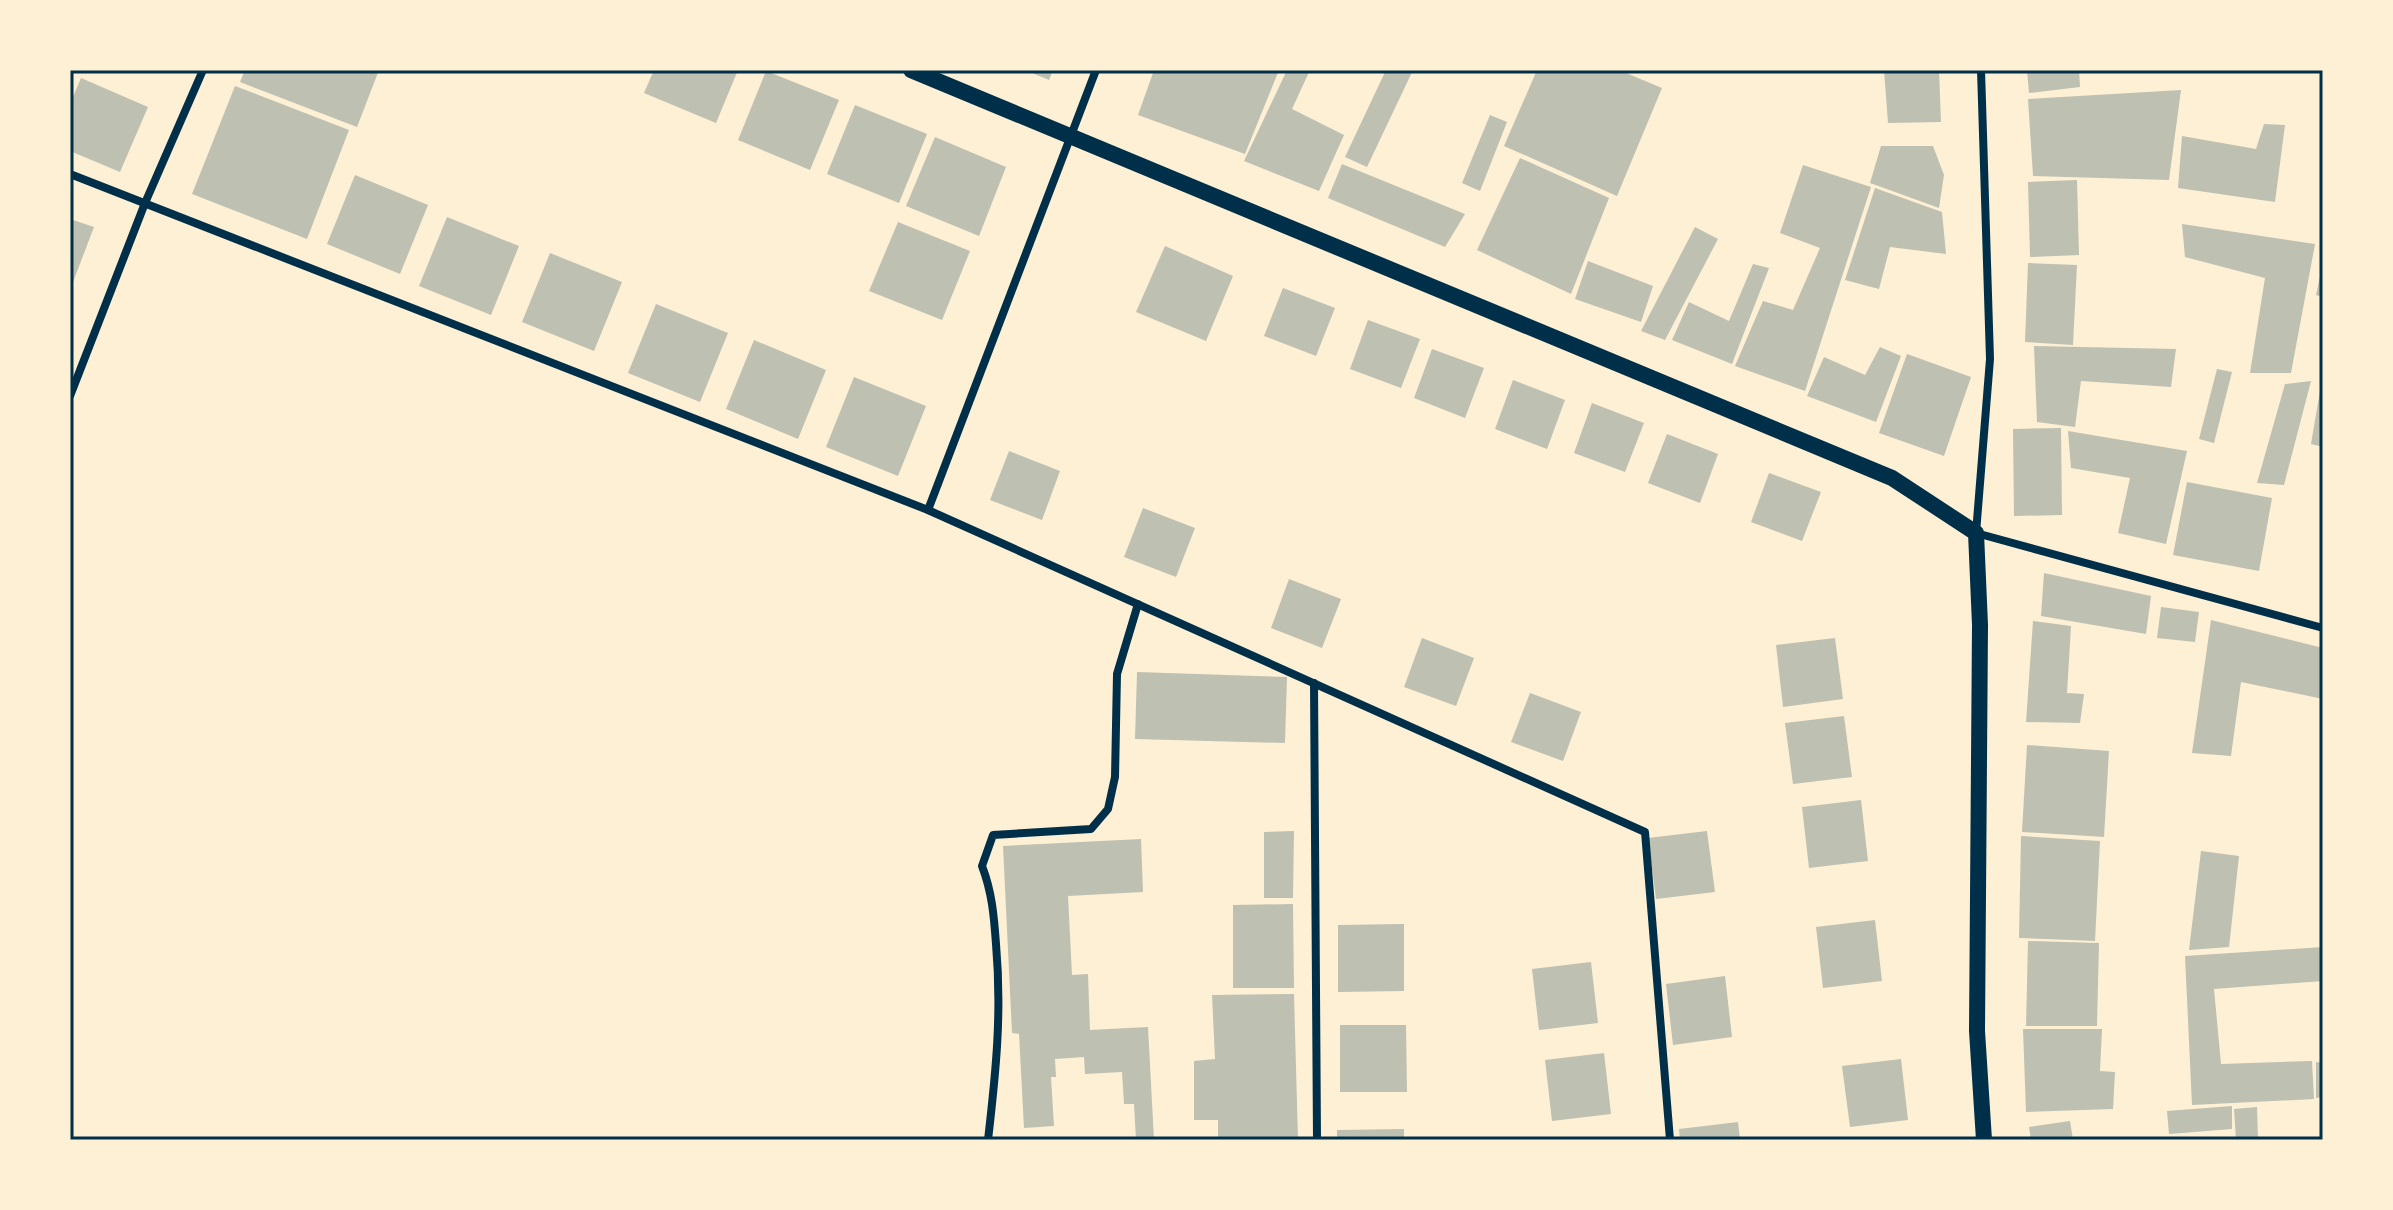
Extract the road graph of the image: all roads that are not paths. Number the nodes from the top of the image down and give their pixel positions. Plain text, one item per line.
1 (203, 70) edge
2 (911, 70) edge
3 (1096, 70) edge
4 (1981, 70) edge
5 (1069, 136) junction
6 (70, 174) edge
7 (145, 203) junction
8 (70, 396) edge
9 (928, 510) junction
10 (1976, 533) junction
11 (1138, 604) junction
12 (2323, 628) edge
13 (1314, 683) junction
14 (988, 1140) edge
15 (1317, 1140) edge
16 (1670, 1140) edge
17 (1984, 1140) edge

1 - 7 street
2 - 5 main road
3 - 5 street
4 - 10 street
5 - 9 street
5 - 10 main road
6 - 7 street
7 - 8 street
7 - 9 street
9 - 11 street
10 - 12 street
10 - 17 main road
11 - 13 street
11 - 14 street
13 - 15 street
13 - 16 street

